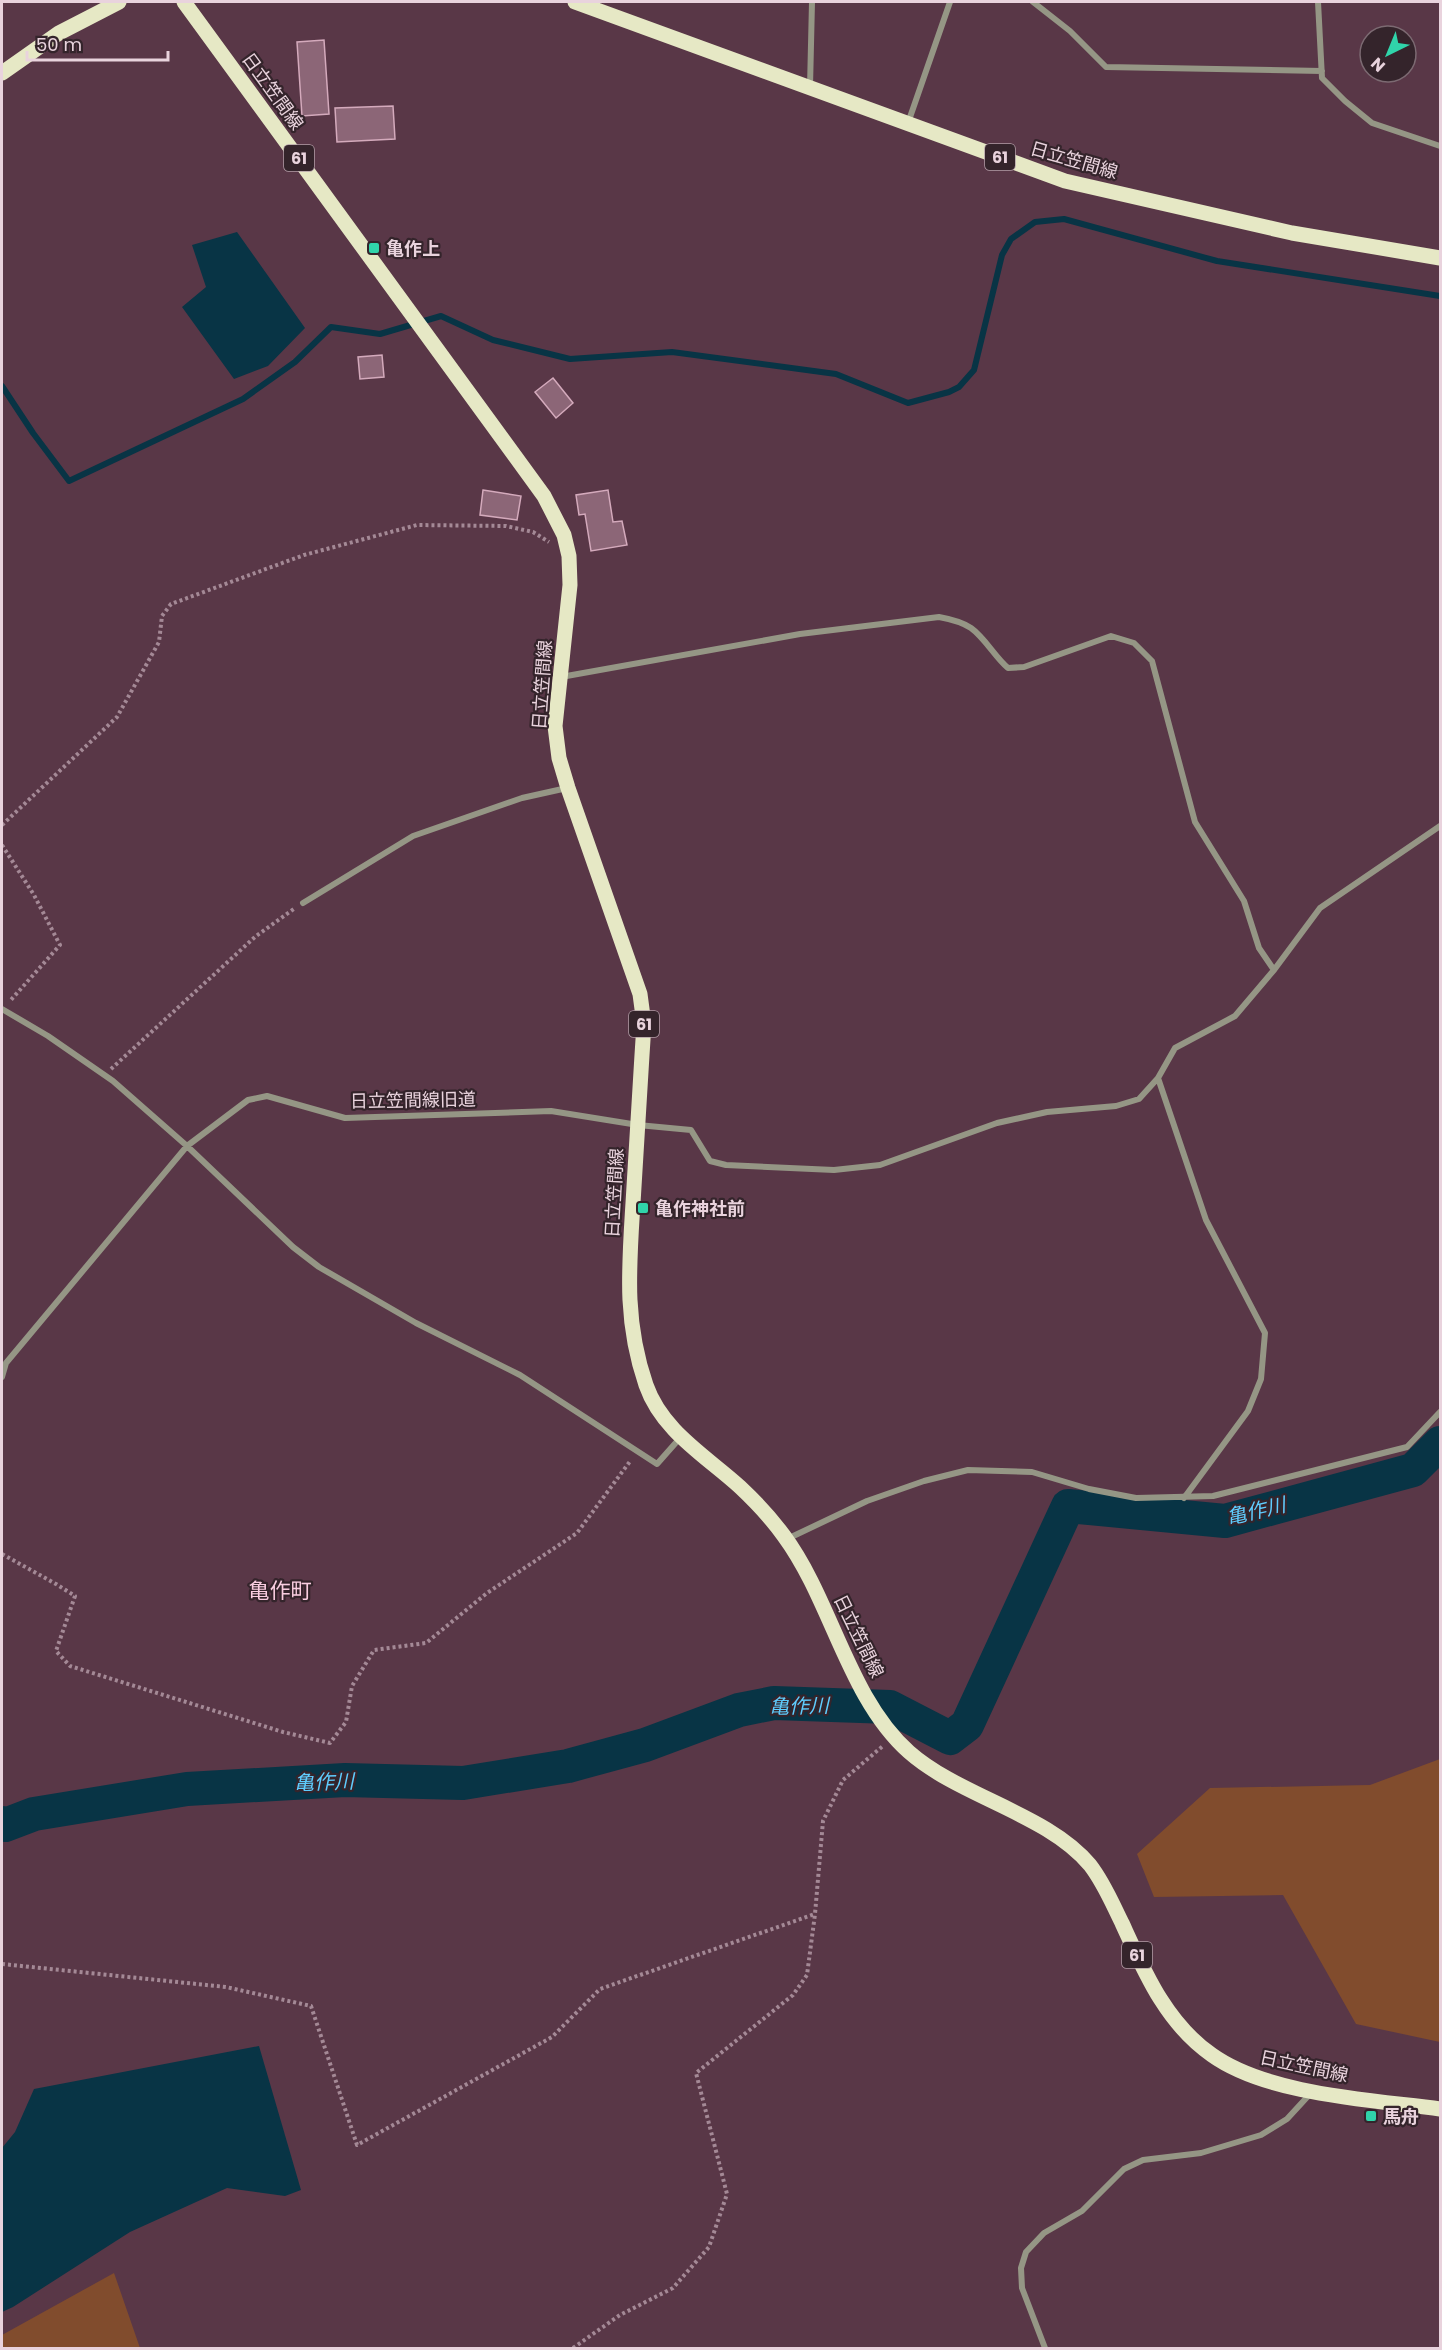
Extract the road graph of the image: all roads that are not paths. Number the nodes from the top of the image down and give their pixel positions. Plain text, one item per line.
1 (119, 2) edge
2 (184, 2) edge
3 (574, 2) edge
4 (812, 2) edge
5 (950, 2) edge
6 (1034, 2) edge
7 (1318, 2) edge
8 (1322, 71) junction
9 (2, 73) edge
10 (810, 88) junction
11 (908, 123) junction
12 (1440, 147) edge
13 (1440, 258) edge
14 (561, 677) junction
15 (568, 788) junction
16 (1440, 826) edge
17 (303, 903) road end
18 (1274, 970) junction
19 (2, 1009) edge
20 (1158, 1078) junction
21 (638, 1125) junction
22 (187, 1146) junction
23 (2, 1377) edge
24 (1440, 1412) edge
25 (680, 1438) junction
26 (1184, 1498) junction
27 (787, 1539) junction
28 (1313, 2091) junction
29 (1440, 2109) edge
30 (1045, 2349) edge

1 - 9 main road
2 - 14 main road, 日立笠間線 / 61
3 - 10 main road, 日立笠間線 / 61
4 - 10 street
5 - 11 street
6 - 8 street
7 - 8 street
8 - 12 street
10 - 11 main road, 日立笠間線 / 61
11 - 13 main road, 日立笠間線 / 61
14 - 15 main road, 日立笠間線 / 61
14 - 18 street
15 - 17 street
15 - 21 main road, 日立笠間線 / 61
16 - 18 street
18 - 20 street
19 - 22 street
20 - 21 street, 日立笠間線旧道
20 - 26 street
21 - 22 street, 日立笠間線旧道
21 - 25 main road, 日立笠間線 / 61
22 - 23 street, 日立笠間線旧道
22 - 25 street
24 - 26 street
25 - 27 main road, 日立笠間線 / 61
26 - 27 street
27 - 28 main road, 日立笠間線 / 61
28 - 29 main road, 日立笠間線 / 61
28 - 30 street

